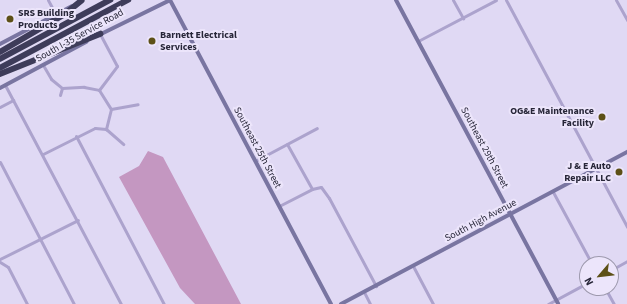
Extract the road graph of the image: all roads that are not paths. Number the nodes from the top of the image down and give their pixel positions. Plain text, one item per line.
1 (48, 0) edge
2 (82, 0) edge
3 (110, 0) edge
4 (128, 0) edge
5 (170, 0) edge
6 (396, 0) edge
7 (453, 0) edge
8 (496, 0) edge
9 (506, 0) edge
10 (616, 0) edge
11 (56, 15) junction
12 (463, 18) junction
13 (627, 20) edge
14 (100, 34) junction
15 (418, 42) junction
16 (0, 44) edge
17 (0, 52) edge
18 (0, 59) edge
19 (43, 65) junction
20 (0, 68) edge
21 (0, 74) edge
22 (5, 85) junction
23 (0, 88) edge
24 (62, 88) junction
25 (99, 90) junction
26 (60, 95) dead end
27 (13, 100) junction
28 (138, 104) dead end
29 (0, 107) edge
30 (111, 109) junction
31 (317, 128) dead end
32 (106, 130) junction
33 (76, 136) junction
34 (123, 144) dead end
35 (287, 144) junction
36 (627, 152) edge
37 (43, 154) junction
38 (255, 161) junction
39 (0, 162) edge
40 (595, 169) junction
41 (312, 189) junction
42 (553, 192) junction
43 (279, 206) junction
44 (510, 215) junction
45 (78, 220) junction
46 (627, 227) edge
47 (41, 240) junction
48 (10, 255) junction
49 (588, 256) edge
50 (0, 260) edge
51 (413, 266) junction
52 (8, 267) junction
53 (376, 286) junction
54 (579, 288) edge
55 (364, 292) junction
56 (557, 302) edge
57 (27, 304) edge
58 (74, 304) edge
59 (121, 304) edge
60 (164, 304) edge
61 (331, 304) edge
62 (342, 304) edge
63 (370, 304) edge
64 (433, 304) edge
65 (548, 304) edge

1 - 11 street
2 - 11 street
2 - 17 highway
3 - 18 highway
4 - 20 highway
5 - 14 street, South I-35 Service Road
5 - 38 street, Southeast 25th Street
6 - 15 street, Southeast 29th Street
7 - 12 street
8 - 12 street
9 - 40 street
10 - 13 street
11 - 16 street
12 - 15 street
14 - 19 street, South I-35 Service Road
14 - 21 highway
14 - 25 street
15 - 44 street, Southeast 29th Street
19 - 22 street, South I-35 Service Road
19 - 24 street
22 - 23 street, South I-35 Service Road
22 - 27 street
24 - 25 street
24 - 26 street
25 - 30 street
27 - 29 street
27 - 37 street
28 - 30 street
30 - 32 street
31 - 35 street
32 - 33 street
32 - 34 street
33 - 37 street
33 - 60 street
35 - 38 street
35 - 41 street
36 - 40 street, South High Avenue
37 - 45 street
38 - 43 street, Southeast 25th Street
39 - 47 street
40 - 42 street, South High Avenue
40 - 46 street
41 - 43 street
41 - 53 street
42 - 44 street, South High Avenue
42 - 49 street
43 - 61 street, Southeast 25th Street
44 - 51 street, South High Avenue
44 - 56 street, Southeast 29th Street
45 - 47 street
45 - 59 street
47 - 48 street
47 - 58 street
48 - 50 street
48 - 52 street
50 - 52 street
51 - 53 street, South High Avenue
51 - 64 street
52 - 57 street
53 - 55 street, South High Avenue
54 - 56 street
55 - 62 street, South High Avenue
55 - 63 street
56 - 65 street

